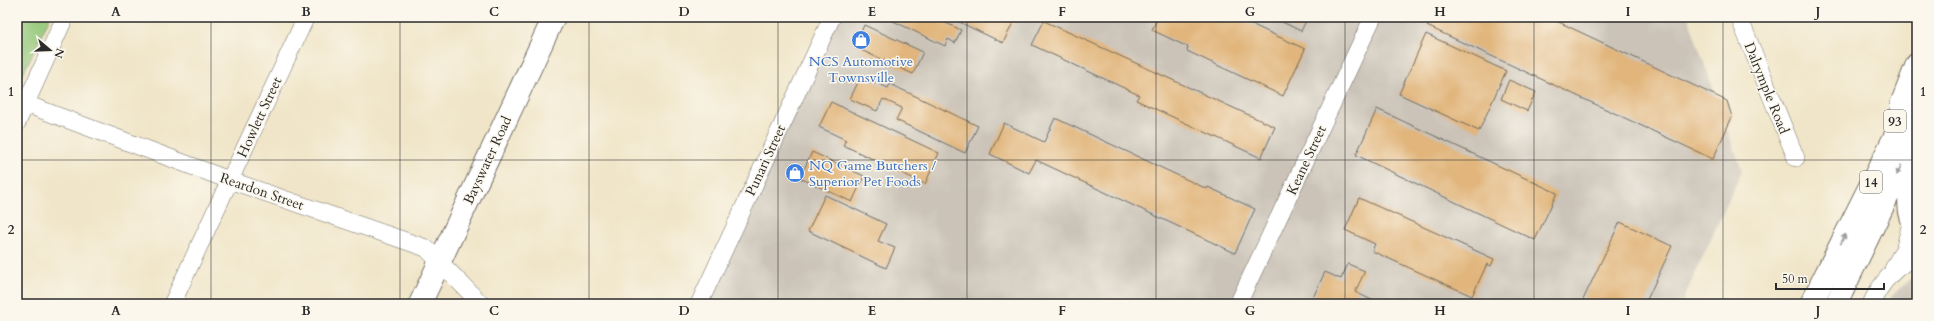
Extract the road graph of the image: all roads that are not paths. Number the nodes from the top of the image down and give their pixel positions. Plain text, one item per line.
1 (65, 17) edge
2 (306, 17) edge
3 (554, 17) edge
4 (569, 17) edge
5 (832, 17) edge
6 (1373, 17) edge
7 (1739, 17) edge
8 (1917, 64) edge
9 (1917, 92) edge
10 (26, 104) junction
11 (17, 123) edge
12 (1917, 135) edge
13 (1796, 158) dead end
14 (1917, 166) edge
15 (1873, 177) junction
16 (229, 180) junction
17 (1914, 222) edge
18 (1917, 256) edge
19 (445, 268) junction
20 (1890, 274) junction
21 (172, 304) edge
22 (420, 304) edge
23 (435, 304) edge
24 (481, 304) edge
25 (699, 304) edge
26 (1238, 304) edge
27 (1811, 304) edge
28 (1836, 304) edge
29 (1871, 304) edge

1 - 10 street
2 - 16 street, Howlett Street
3 - 19 main road, Bayswater Road
4 - 19 main road, Bayswater Road
5 - 25 street, Punari Street
6 - 26 street, Keane Street
7 - 13 street, Dalrymple Road
8 - 15 main road, 93
9 - 15 main road, 14
10 - 11 street
10 - 16 street, Reardon Street
12 -> 28 main road, 14
14 - 17 main road
27 -> 15 main road, 14
16 - 19 street, Reardon Street
16 - 21 street, Howlett Street
17 - 20 street
18 - 20 street
19 - 22 main road, Bayswater Road
19 - 23 main road, Bayswater Road
19 - 24 street, Reardon Street
20 - 29 street

